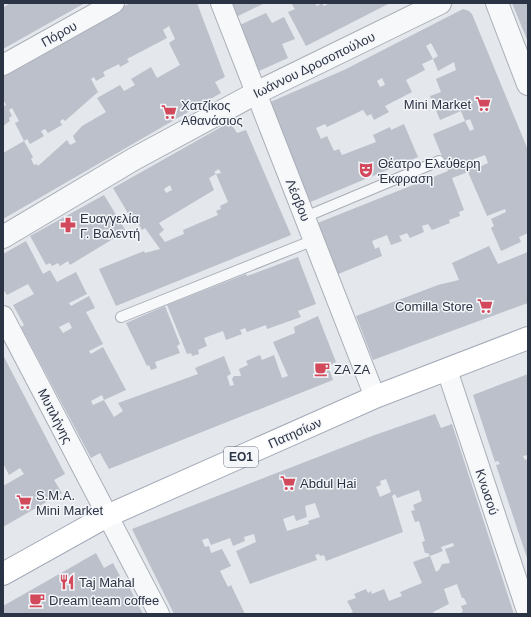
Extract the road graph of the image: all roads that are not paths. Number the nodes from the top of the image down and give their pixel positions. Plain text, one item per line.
1 (114, 3) edge
2 (221, 3) edge
3 (440, 3) edge
4 (497, 3) edge
5 (3, 65) edge
6 (528, 84) edge
7 (256, 93) junction
8 (439, 161) dead end
9 (305, 217) junction
10 (3, 237) edge
11 (314, 240) junction
12 (3, 316) edge
13 (120, 317) dead end
14 (528, 338) edge
15 (447, 370) junction
16 (375, 398) junction
17 (108, 516) junction
18 (3, 574) edge
19 (159, 614) edge
20 (528, 614) edge

1 - 5 street, Πόρου
2 - 7 street, Λέσβου
3 - 7 street, Ιωάννου Δροσοπούλου
4 - 6 street
7 - 9 street, Λέσβου
7 - 10 street, Ιωάννου Δροσοπούλου
8 - 9 lane
9 - 11 street, Λέσβου
11 - 13 lane
11 - 16 street, Λέσβου
12 - 17 street, Μυτιλήνης
14 - 15 main road, Πατησίων / ΕΟ1
15 - 16 main road, Πατησίων / ΕΟ1
15 - 20 street, Κνωσού
16 - 17 main road, Πατησίων / ΕΟ1
17 - 18 main road, Πατησίων / ΕΟ1
17 - 19 street, Μυτιλήνης

